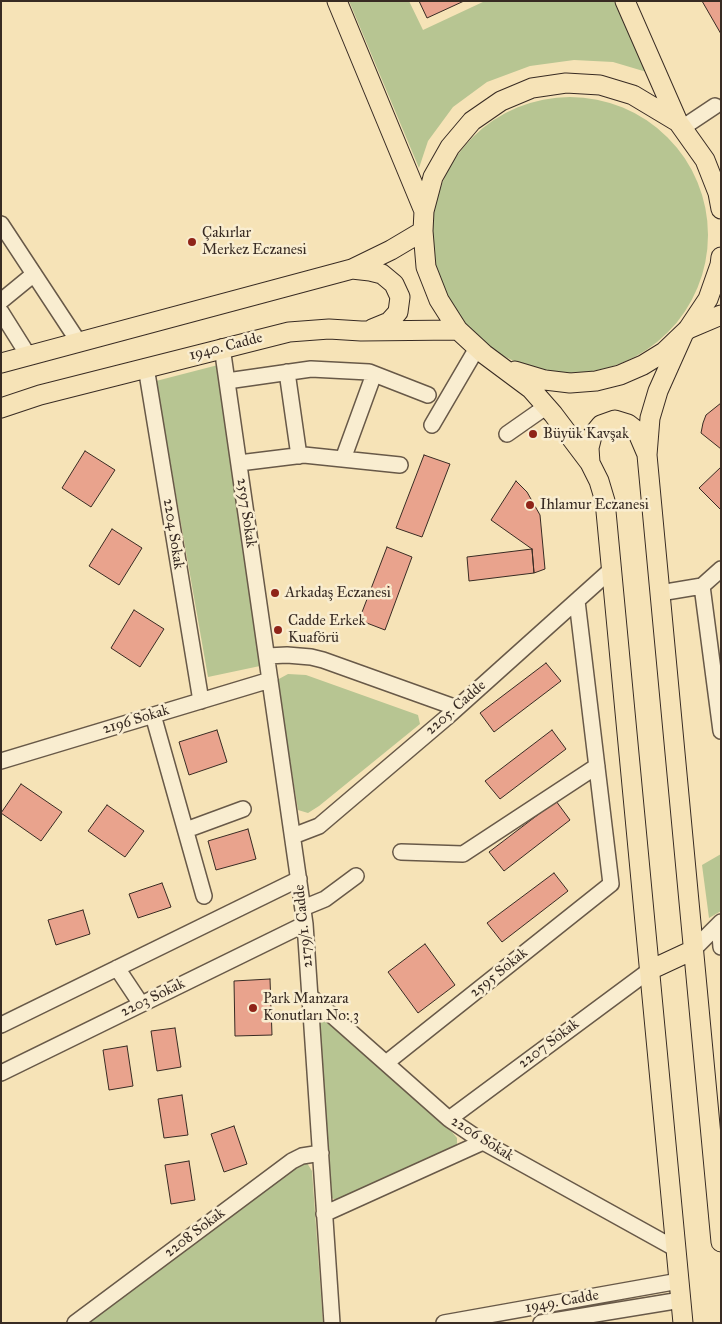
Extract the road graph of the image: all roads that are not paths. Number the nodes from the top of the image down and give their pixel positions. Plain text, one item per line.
1 (337, 1) edge
2 (625, 1) edge
3 (715, 106) dead end
4 (680, 125) junction
5 (705, 160) junction
6 (721, 177) edge
7 (721, 209) edge
8 (424, 210) junction
9 (1, 224) edge
10 (423, 231) junction
11 (721, 257) edge
12 (352, 269) junction
13 (34, 274) junction
14 (1, 301) edge
15 (1, 312) edge
16 (721, 315) edge
17 (361, 330) junction
18 (458, 330) junction
19 (685, 332) junction
20 (78, 341) junction
21 (222, 347) junction
22 (477, 348) junction
23 (28, 355) junction
24 (1, 363) edge
25 (498, 363) junction
26 (146, 367) junction
27 (287, 372) junction
28 (374, 374) junction
29 (227, 381) junction
30 (428, 394) dead end
31 (547, 406) junction
32 (1, 408) edge
33 (432, 425) dead end
34 (507, 434) dead end
35 (647, 455) junction
36 (299, 456) junction
37 (344, 459) junction
38 (590, 462) junction
39 (239, 464) junction
40 (400, 465) dead end
41 (721, 568) edge
42 (612, 569) junction
43 (702, 586) junction
44 (660, 593) junction
45 (577, 601) junction
46 (267, 656) junction
47 (270, 680) junction
48 (201, 701) junction
49 (457, 708) junction
50 (153, 715) junction
51 (721, 731) edge
52 (1, 761) edge
53 (597, 766) junction
54 (243, 809) dead end
55 (186, 830) junction
56 (293, 836) junction
57 (401, 852) dead end
58 (356, 876) dead end
59 (299, 879) junction
60 (204, 896) dead end
61 (303, 908) junction
62 (720, 923) edge
63 (305, 924) junction
64 (721, 947) edge
65 (693, 950) junction
66 (117, 968) junction
67 (650, 970) junction
68 (310, 996) junction
69 (141, 1004) junction
70 (1, 1025) edge
71 (386, 1063) junction
72 (1, 1073) edge
73 (449, 1119) junction
74 (483, 1142) junction
75 (321, 1153) junction
76 (324, 1214) junction
77 (720, 1217) edge
78 (721, 1242) edge
79 (676, 1249) junction
80 (680, 1290) junction
81 (631, 1316) edge
82 (75, 1323) edge
83 (332, 1323) edge
84 (444, 1323) edge
85 (542, 1323) edge
86 (683, 1323) edge

1 - 8 main road
2 - 4 main road
3 - 4 street
4 - 5 main road
4 - 8 main road
5 - 6 main road
5 - 7 main road
8 - 10 main road
9 - 13 street
10 - 12 main road
10 - 18 main road
11 - 19 main road
12 - 17 main road
12 - 20 main road
13 - 14 street
13 - 20 street
15 - 23 street
16 - 19 main road
17 - 18 main road, 1940. Cadde
17 - 21 main road, 1940. Cadde
18 - 22 main road
19 - 25 main road
19 - 35 main road
20 - 23 main road
21 - 26 main road, 1940. Cadde
21 - 29 street, 2597 Sokak
22 - 25 main road
22 - 33 street
23 - 24 main road
25 - 31 main road
26 - 32 main road, 1940. Cadde
26 - 48 street, 2204 Sokak
27 - 28 street
27 - 29 street
27 - 36 street
28 - 30 street
28 - 37 street
29 - 39 street, 2597 Sokak
31 - 34 street
31 - 38 main road
35 - 38 main road
35 - 44 main road
36 - 37 street
36 - 39 street
37 - 40 street
38 - 42 main road
39 - 46 street, 2597 Sokak
41 - 43 street
42 - 45 street, 2205. Cadde
42 - 67 main road
43 - 44 street
43 - 51 street
44 - 65 main road
45 - 49 street, 2205. Cadde
45 - 53 street
46 - 47 street, 2597 Sokak
46 - 49 street
47 - 48 street, 2196 Sokak
47 - 56 street, 2179/1. Cadde
48 - 50 street, 2196 Sokak
49 - 56 street, 2205. Cadde
50 - 52 street, 2196 Sokak
50 - 55 street
53 - 57 street
53 - 71 street, 2595 Sokak
54 - 55 street
55 - 60 street
56 - 59 street, 2179/1. Cadde
58 - 61 street
59 - 61 street, 2179/1. Cadde
59 - 66 street
61 - 63 street, 2179/1. Cadde
62 - 64 street
62 - 65 street
63 - 68 street, 2179/1. Cadde
63 - 69 street, 2203 Sokak
65 - 67 main road
65 - 77 main road
66 - 69 street
66 - 70 street
67 - 73 street, 2207 Sokak
67 - 79 main road
68 - 71 street, 2206 Sokak
68 - 75 street, 2179/1. Cadde
69 - 72 street, 2203 Sokak
71 - 73 street, 2206 Sokak
73 - 74 street, 2206 Sokak
74 - 76 street
74 - 79 street, 2206 Sokak
75 - 76 street, 2179/1. Cadde
75 - 82 street, 2208 Sokak
76 - 83 street, 2179/1. Cadde
77 - 78 main road
79 - 80 main road
80 - 81 street, 1949. Cadde
80 - 84 street, 1949. Cadde
80 - 86 main road
81 - 85 street, 1949. Cadde

